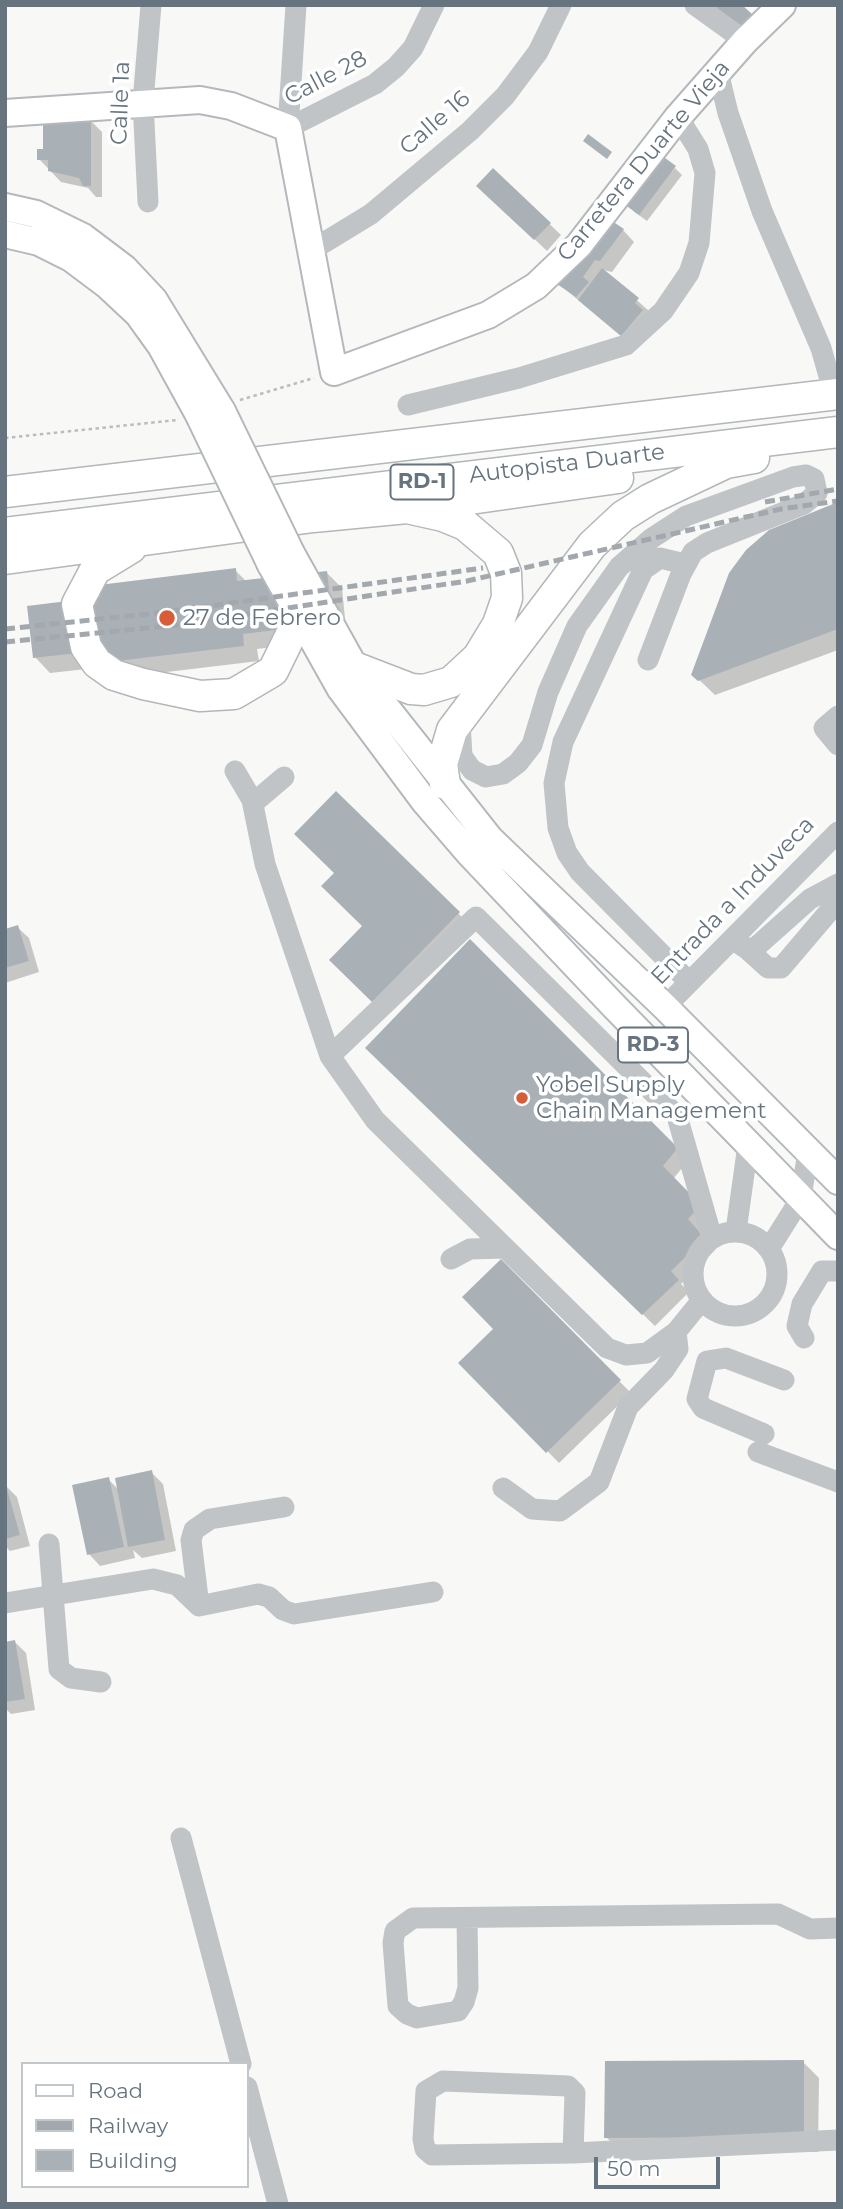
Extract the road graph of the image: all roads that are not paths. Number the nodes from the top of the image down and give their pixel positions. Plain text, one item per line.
1 (150, 5) edge
2 (296, 5) edge
3 (434, 5) edge
4 (561, 5) edge
5 (695, 5) edge
6 (782, 5) edge
7 (745, 41) junction
8 (718, 72) junction
9 (143, 102) junction
10 (5, 113) edge
11 (678, 117) junction
12 (288, 128) junction
13 (148, 202) dead end
14 (5, 207) edge
15 (5, 234) edge
16 (312, 250) junction
17 (836, 394) edge
18 (408, 405) dead end
19 (204, 413) junction
20 (838, 433) edge
21 (726, 463) junction
22 (5, 481) edge
23 (79, 482) junction
24 (5, 492) edge
25 (407, 508) junction
26 (5, 533) edge
27 (145, 541) junction
28 (5, 559) edge
29 (685, 564) junction
30 (295, 583) junction
31 (300, 615) junction
32 (648, 660) dead end
33 (354, 667) junction
34 (838, 716) edge
35 (461, 717) junction
36 (838, 745) edge
37 (235, 771) dead end
38 (284, 777) dead end
39 (445, 784) junction
40 (252, 800) junction
41 (838, 832) edge
42 (838, 884) edge
43 (838, 901) edge
44 (739, 944) junction
45 (635, 980) junction
46 (690, 982) junction
47 (612, 1004) junction
48 (665, 1007) junction
49 (330, 1056) junction
50 (748, 1145) junction
51 (808, 1151) junction
52 (838, 1181) edge
53 (801, 1198) junction
54 (736, 1231) junction
55 (838, 1236) edge
56 (712, 1238) junction
57 (505, 1248) junction
58 (769, 1249) junction
59 (451, 1259) dead end
60 (838, 1270) edge
61 (702, 1300) junction
62 (676, 1332) junction
63 (804, 1338) dead end
64 (784, 1380) dead end
65 (838, 1482) edge
66 (503, 1488) dead end
67 (284, 1507) dead end
68 (49, 1544) dead end
69 (433, 1592) dead end
70 (55, 1596) junction
71 (14, 1602) edge
72 (199, 1606) junction
73 (101, 1682) dead end
74 (181, 1838) dead end
75 (467, 1919) junction
76 (838, 1928) edge
77 (240, 2062) edge
78 (248, 2091) edge
79 (838, 2140) edge
80 (573, 2153) junction
81 (278, 2204) edge

1 - 9 street, Calle 1a
2 - 12 street
3 - 12 street, Calle 28
4 - 16 street, Calle 16
5 - 7 street
6 - 7 main road, Carretera Duarte Vieja
7 - 8 main road, Carretera Duarte Vieja
8 - 11 main road, Carretera Duarte Vieja
8 - 17 street
9 - 10 main road
9 - 12 main road
9 - 13 street, Calle 1a
11 - 16 main road, Carretera Duarte Vieja
11 - 18 street
12 - 16 main road
14 - 19 main road
15 - 19 main road
17 - 23 highway, Autopista Duarte / RD-1
19 - 30 main road, RD-3, bridge
20 - 21 highway
20 - 26 highway, Autopista Duarte / RD-1
21 - 25 highway
21 - 35 highway
22 - 23 highway
23 - 24 highway, Autopista Duarte / RD-1
25 - 27 highway
25 - 33 highway
27 - 28 highway
27 - 31 highway
29 - 32 street
29 - 35 street
29 - 46 street
30 - 31 main road, RD-3
30 - 33 main road, RD-3
31 - 47 main road, RD-3
33 - 39 main road, RD-3
34 - 36 street
35 - 39 highway
37 - 40 street
38 - 40 street
39 - 45 main road, RD-3
40 - 49 street
41 - 44 street, Entrada a Induveca
42 - 44 street
43 - 44 street
44 - 46 street, Entrada a Induveca
45 - 47 main road
45 - 48 main road, RD-3
46 - 48 street, Entrada a Induveca
47 - 50 main road, RD-3
48 - 51 main road, RD-3
49 - 56 street
49 - 57 street
50 - 53 main road, RD-3
50 - 54 street
51 - 52 main road, RD-3
51 - 53 street
53 - 55 main road, RD-3
53 - 58 street
54 - 56 street
54 - 58 street
56 - 61 street
57 - 59 street
57 - 62 street
58 - 61 street
60 - 63 street
61 - 62 street
62 - 66 street
64 - 65 street
67 - 72 street
68 - 70 street
69 - 72 street
70 - 71 street
70 - 72 street
70 - 73 street
74 - 77 street
75 - 75 street
75 - 76 street
78 - 81 street
79 - 80 street
80 - 80 street

